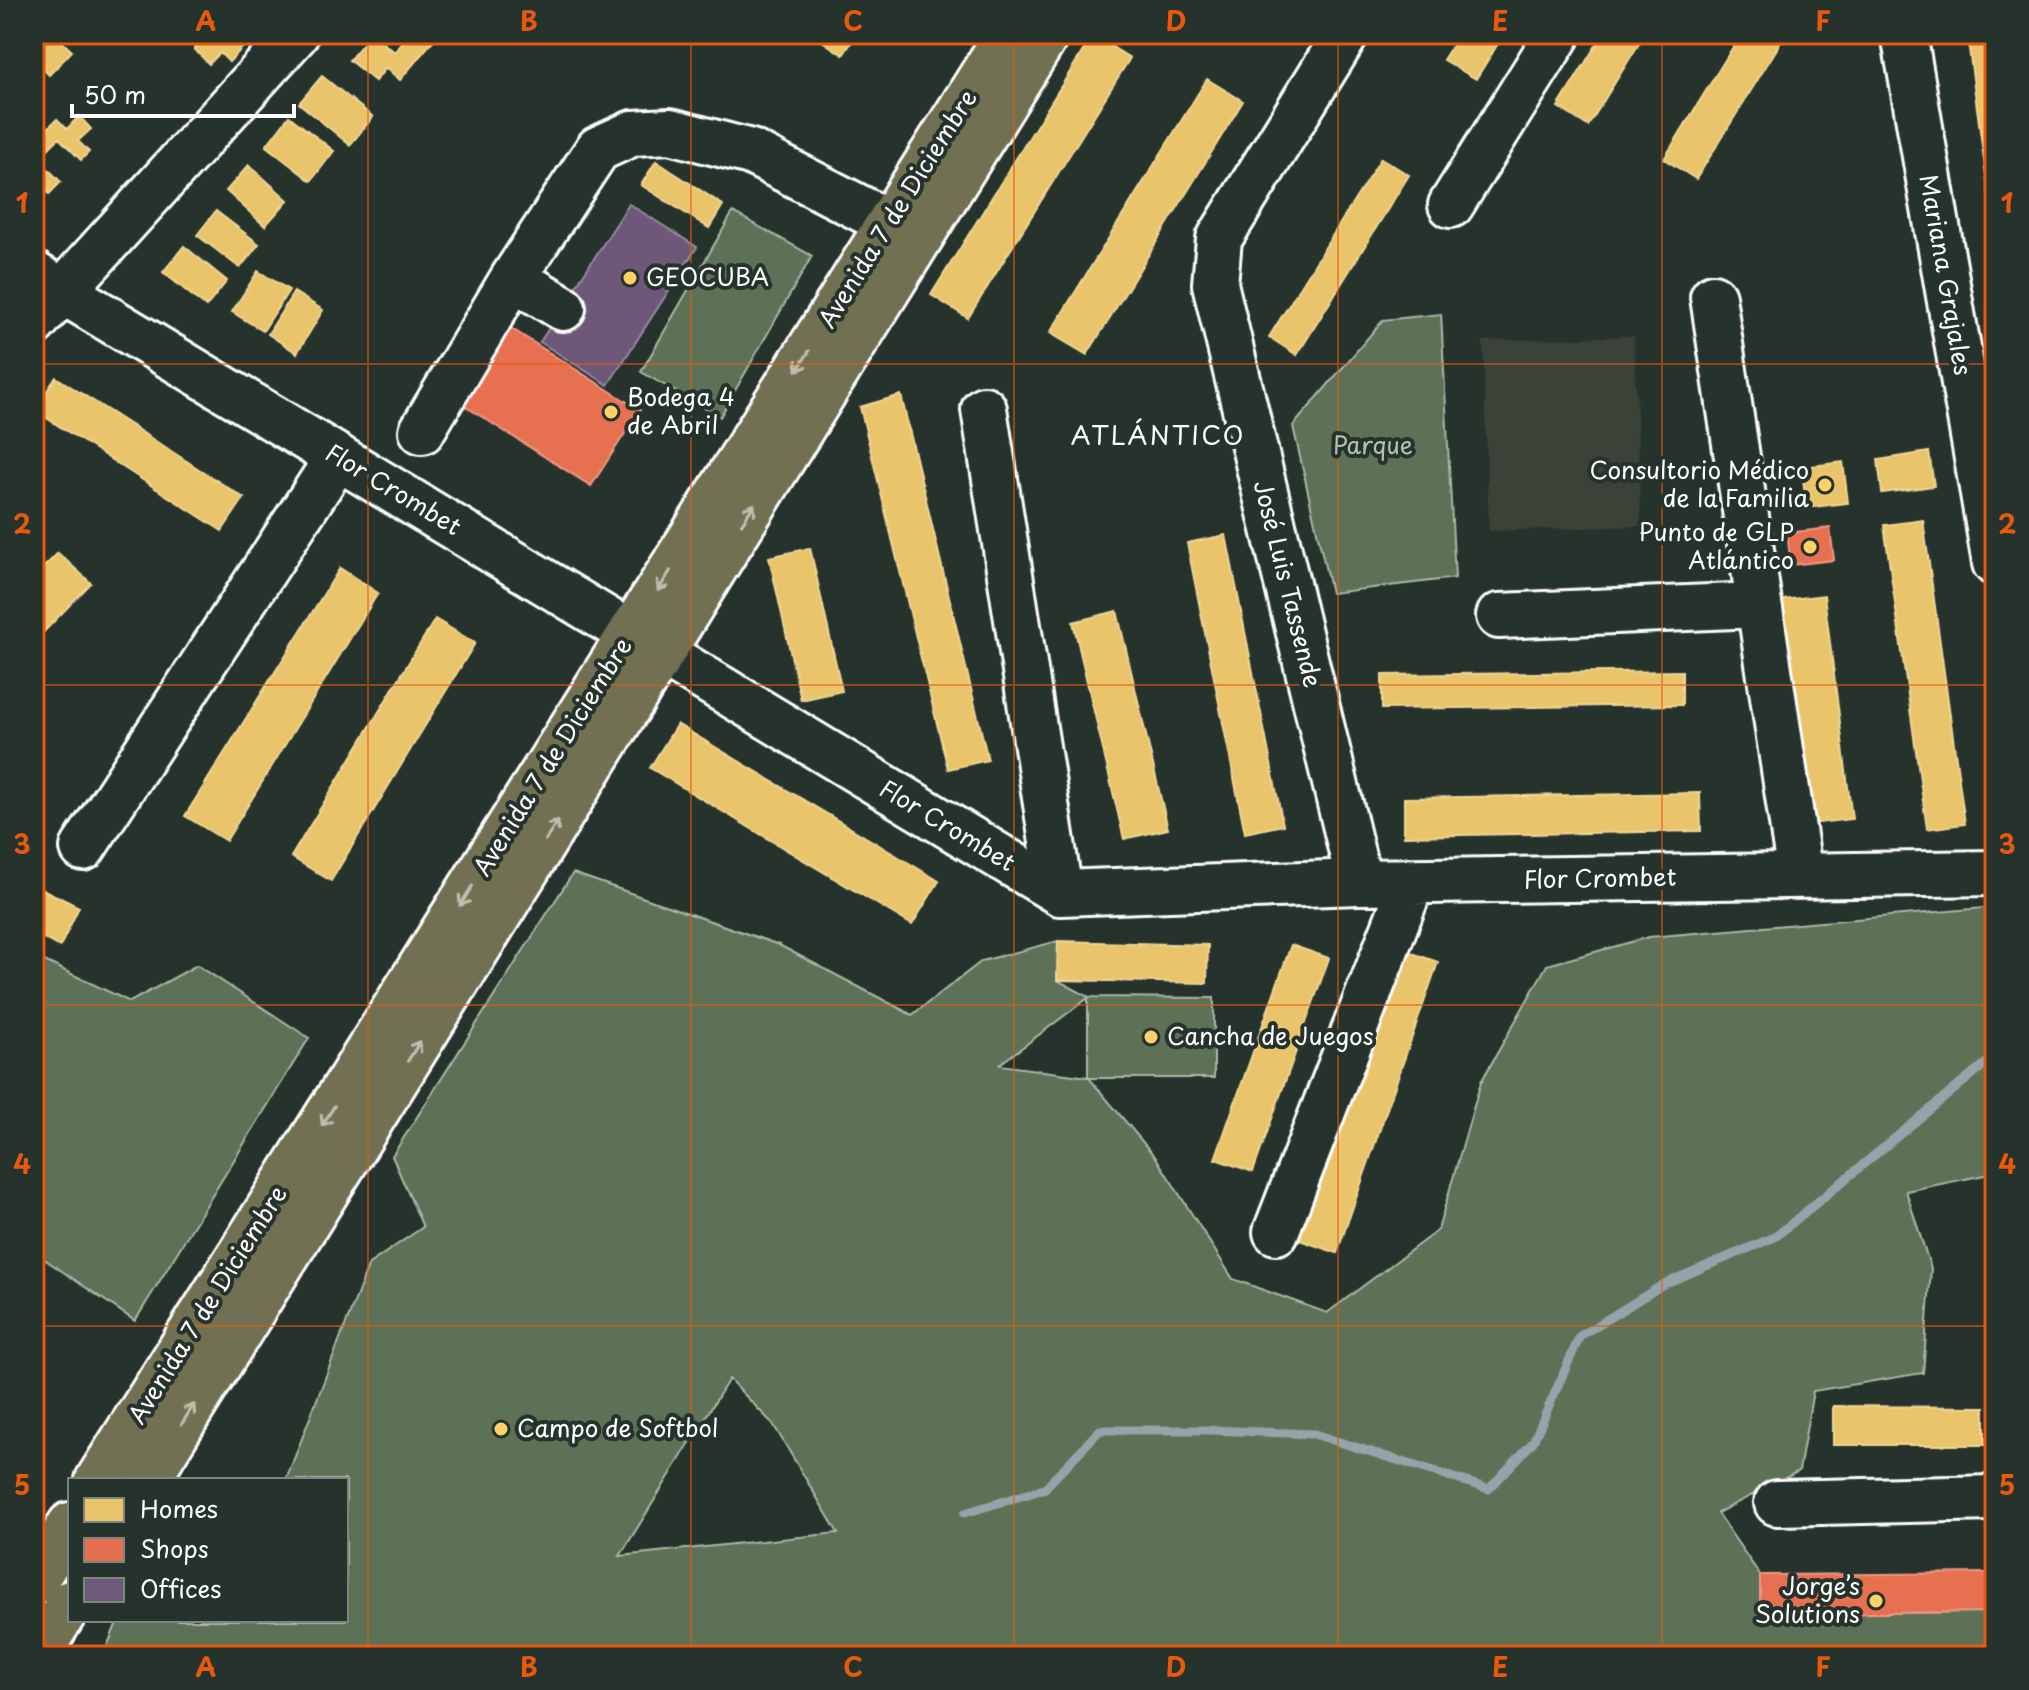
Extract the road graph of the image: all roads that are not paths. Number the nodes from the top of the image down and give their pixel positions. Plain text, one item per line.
1 (296, 34) edge
2 (1008, 34) edge
3 (1047, 34) edge
4 (1346, 34) edge
5 (1558, 34) edge
6 (1904, 34) edge
7 (1451, 205) dead end
8 (889, 223) junction
9 (513, 278) junction
10 (49, 282) edge
11 (1713, 297) dead end
12 (563, 308) dead end
13 (34, 323) edge
14 (984, 409) dead end
15 (422, 431) dead end
16 (1984, 434) edge
17 (338, 457) junction
18 (1995, 563) edge
19 (1758, 605) junction
20 (1499, 616) dead end
21 (646, 644) junction
22 (83, 848) dead end
23 (1995, 873) edge
24 (1800, 876) junction
25 (1359, 882) junction
26 (1412, 882) junction
27 (1060, 893) junction
28 (1276, 1232) dead end
29 (99, 1478) edge
30 (148, 1478) edge
31 (1995, 1498) edge
32 (1777, 1503) dead end
33 (68, 1528) edge
34 (34, 1582) edge
35 (68, 1606) edge
36 (37, 1656) edge

1 - 10 street
2 - 8 main road, Avenida 7 de Diciembre
21 -> 3 main road, Avenida 7 de Diciembre
4 - 25 street, José Luis Tassende
5 - 7 street
6 - 16 street, Mariana Grajales
8 - 9 street
8 -> 21 main road, Avenida 7 de Diciembre
9 - 12 street
9 - 15 street
10 - 13 street
10 - 17 street, Flor Crombet
11 - 19 street
14 - 27 street
16 - 18 street, Mariana Grajales
17 - 21 street, Flor Crombet
17 - 22 street
19 - 20 street
19 - 24 street
21 - 27 street, Flor Crombet
21 -> 29 main road, Avenida 7 de Diciembre
30 -> 21 main road, Avenida 7 de Diciembre
23 - 24 street, Flor Crombet
24 - 26 street, Flor Crombet
25 - 26 street, Flor Crombet
25 - 27 street, Flor Crombet
26 - 28 street
31 - 32 street
33 - 34 main road
35 - 36 main road

